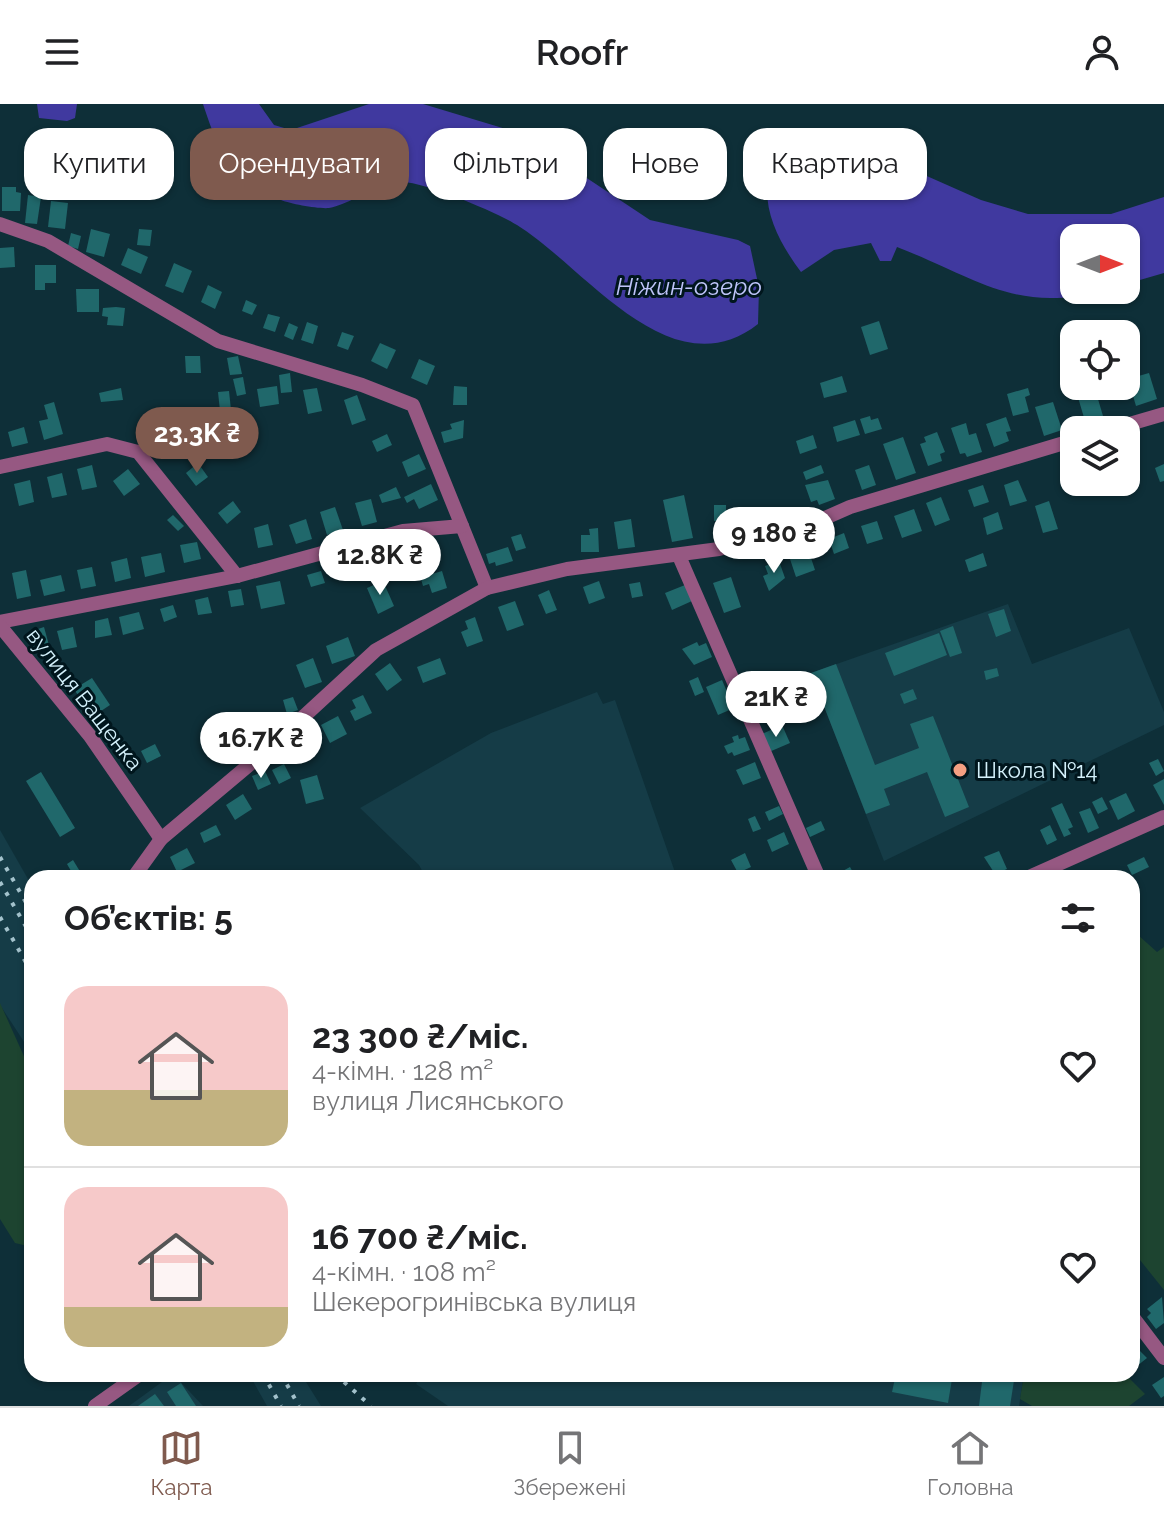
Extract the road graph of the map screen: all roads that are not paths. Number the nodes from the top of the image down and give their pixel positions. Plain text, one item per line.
1 (0, 224) edge
2 (1164, 414) edge
3 (1140, 421) edge
4 (1060, 444) edge
5 (0, 467) edge
6 (462, 526) junction
7 (679, 556) junction
8 (237, 576) junction
9 (487, 588) junction
10 (0, 624) edge
11 (1164, 817) edge
12 (161, 839) junction
13 (139, 870) edge
14 (816, 870) edge
15 (1045, 870) edge
16 (1140, 1326) edge
17 (1164, 1358) edge
18 (129, 1382) edge
19 (95, 1406) edge

1 - 6 street
2 - 3 street
4 - 7 street
5 - 8 street
6 - 8 street
6 - 9 street
7 - 9 street
7 - 14 street
8 - 10 street
9 - 12 street
10 - 12 street, вулиця Ващенка
11 - 15 street
12 - 13 street
16 - 17 street
18 - 19 street

